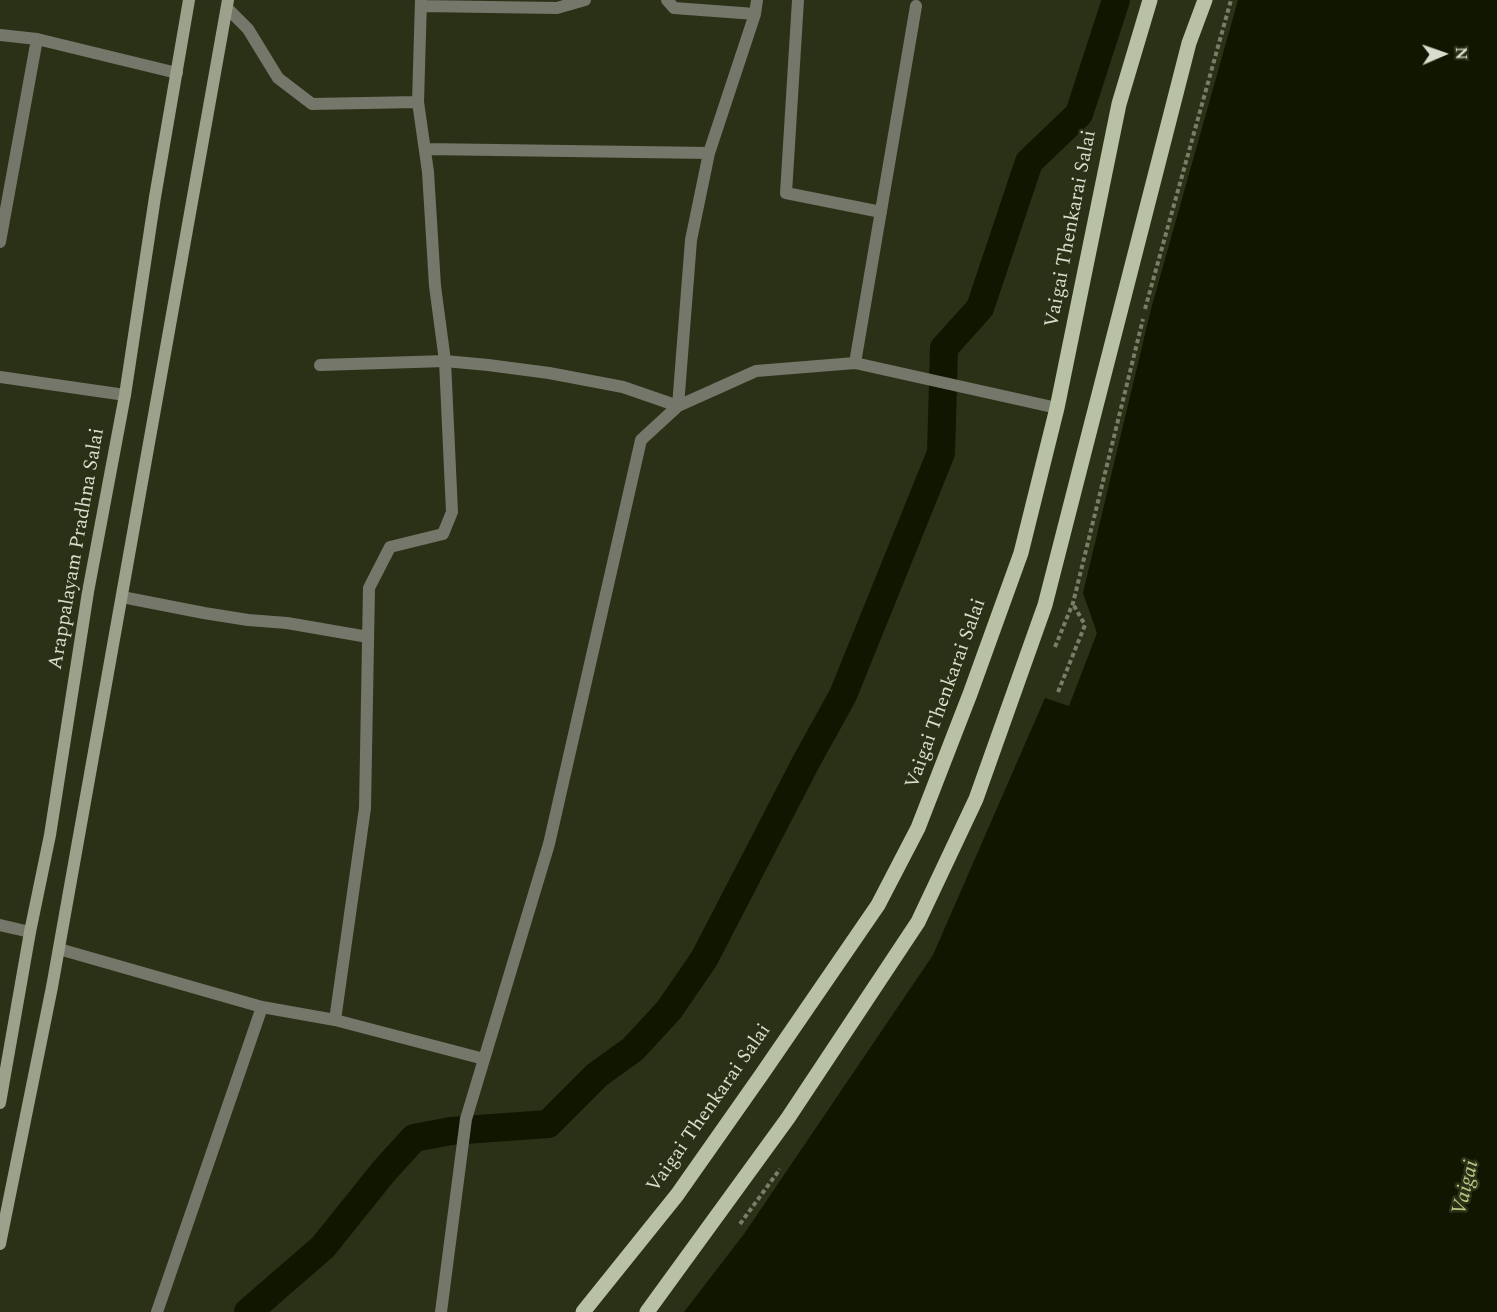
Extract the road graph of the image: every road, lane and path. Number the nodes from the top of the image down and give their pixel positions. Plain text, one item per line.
1 (189, 0) edge
2 (585, 0) edge
3 (667, 0) edge
4 (757, 0) edge
5 (798, 0) edge
6 (1150, 0) edge
7 (1205, 0) edge
8 (421, 3) edge
9 (227, 4) edge
10 (916, 6) dead end
11 (755, 14) junction
12 (0, 35) edge
13 (37, 39) junction
14 (177, 73) junction
15 (418, 102) junction
16 (425, 149) junction
17 (709, 153) junction
18 (881, 212) junction
19 (0, 242) edge
20 (445, 361) junction
21 (855, 363) junction
22 (321, 365) dead end
23 (0, 377) edge
24 (125, 395) junction
25 (678, 406) junction
26 (1057, 408) junction
27 (122, 597) junction
28 (1073, 603) dead end
29 (368, 637) junction
30 (1058, 692) dead end
31 (0, 926) edge
32 (30, 932) junction
33 (59, 949) junction
34 (262, 1007) junction
35 (335, 1020) junction
36 (484, 1059) junction
37 (0, 1103) edge
38 (0, 1244) edge
39 (157, 1312) edge
40 (441, 1312) edge
41 (583, 1312) edge
42 (647, 1312) edge

1 - 14 main road, Arappalayam Pradhna Salai
2 - 8 street
3 - 11 street
4 - 11 street
5 - 18 street
6 - 26 main road, Vaigai Thenkarai Salai
7 - 42 main road
8 - 15 street
9 - 15 street
9 - 27 main road
10 - 18 street
11 - 17 street
12 - 13 street
13 - 14 street
13 - 19 street
14 - 24 main road, Arappalayam Pradhna Salai
15 - 16 street
16 - 17 street
16 - 20 street
17 - 25 street
18 - 21 street
20 - 22 street
20 - 25 street
20 - 29 street
21 - 25 street
21 - 26 street
23 - 24 street
24 - 32 main road, Arappalayam Pradhna Salai
25 - 36 street
26 - 41 main road, Vaigai Thenkarai Salai
27 - 29 street
27 - 33 main road
28 - 30 path
29 - 35 street
31 - 32 street
32 - 37 main road, Arappalayam Pradhna Salai
33 - 34 street
33 - 38 main road
34 - 35 street
34 - 39 street
35 - 36 street
36 - 40 street

